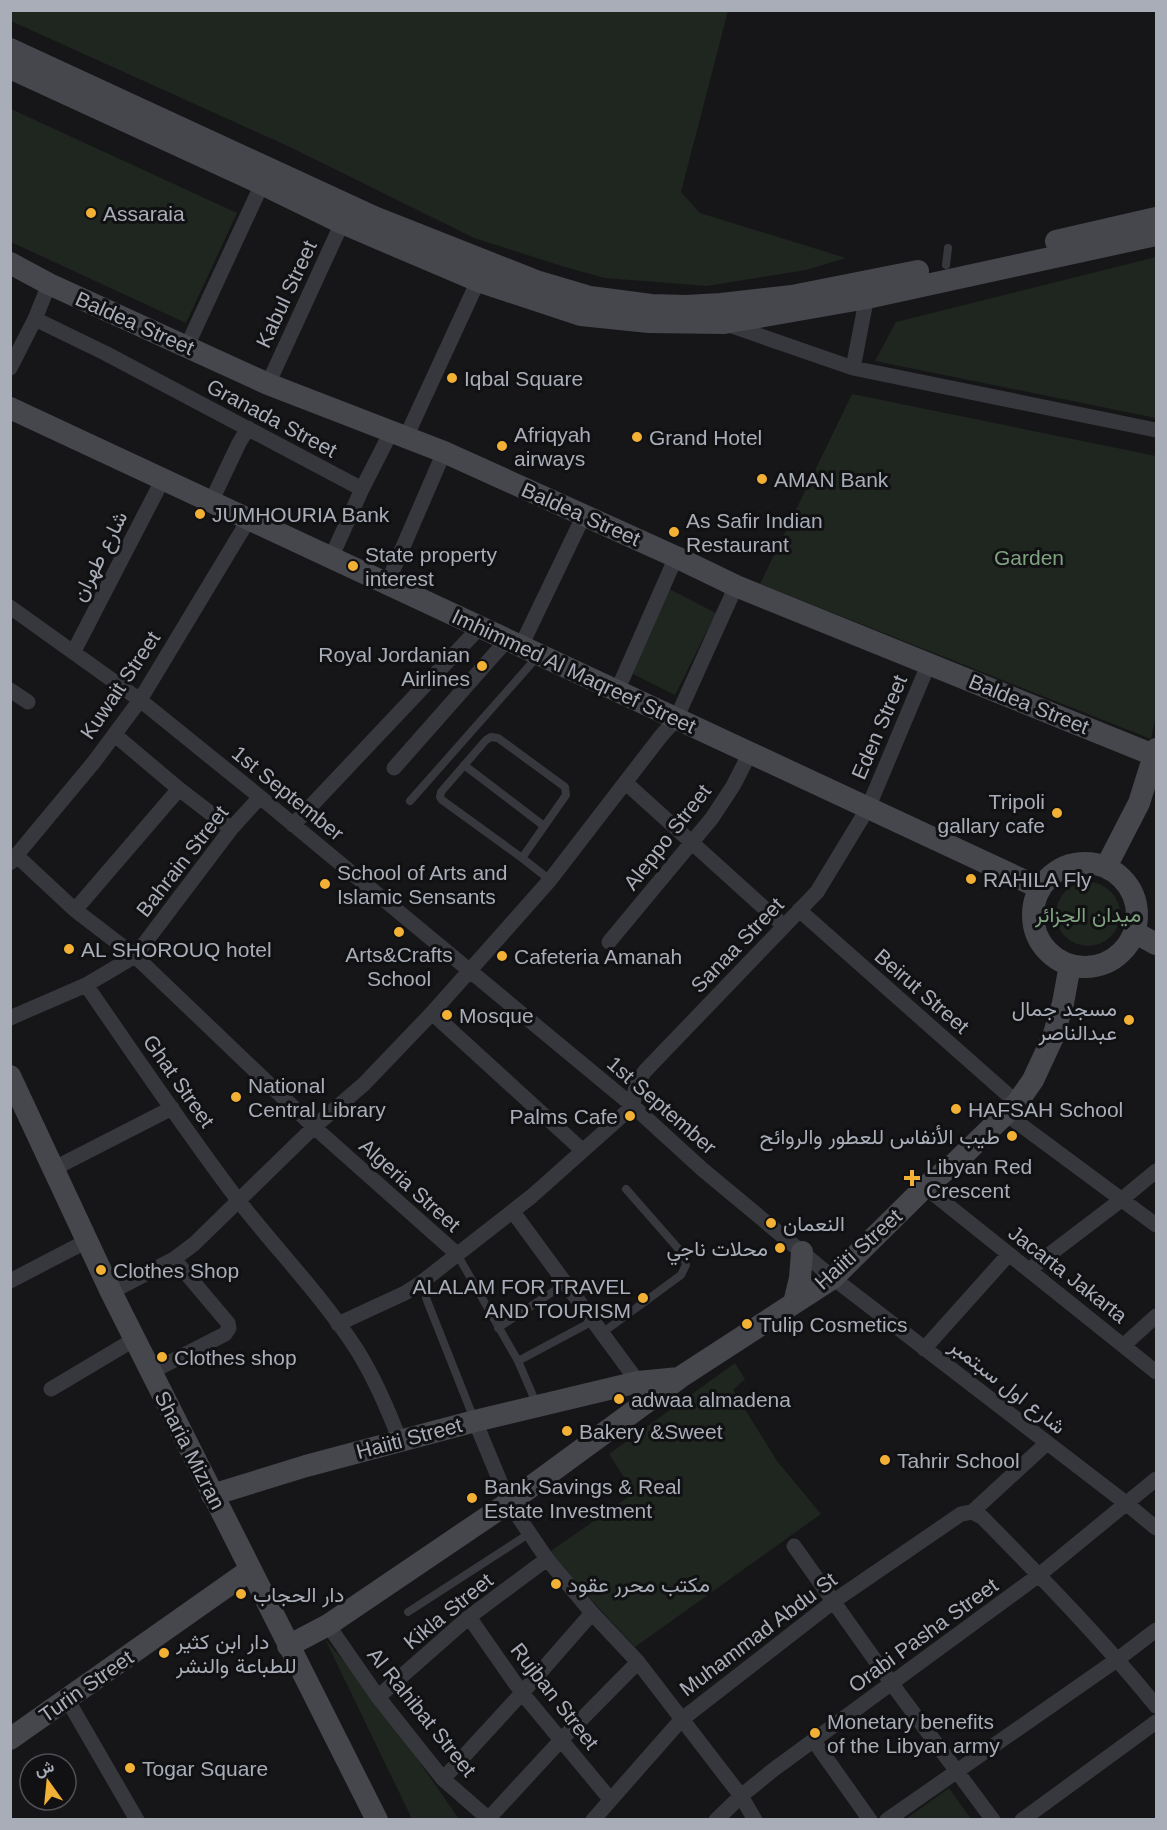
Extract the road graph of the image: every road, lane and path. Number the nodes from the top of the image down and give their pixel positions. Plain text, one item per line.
1 (10, 49) edge
2 (10, 68) edge
3 (262, 184) junction
4 (1156, 218) edge
5 (342, 223) junction
6 (1156, 235) edge
7 (10, 263) edge
8 (478, 281) junction
9 (49, 284) junction
10 (869, 284) junction
11 (35, 319) junction
12 (724, 323) junction
13 (187, 346) junction
14 (10, 368) edge
15 (853, 368) junction
16 (268, 384) junction
17 (10, 408) edge
18 (248, 428) junction
19 (1156, 430) edge
20 (398, 434) junction
21 (444, 452) junction
22 (163, 479) junction
23 (362, 489) junction
24 (211, 502) junction
25 (584, 515) junction
26 (249, 519) junction
27 (676, 557) junction
28 (331, 558) junction
29 (387, 584) junction
30 (736, 586) junction
31 (10, 607) edge
32 (480, 627) junction
33 (522, 647) junction
34 (74, 651) junction
35 (929, 663) junction
36 (10, 690) edge
37 (617, 691) junction
38 (140, 700) junction
39 (28, 702) dead end
40 (676, 719) junction
41 (115, 735) junction
42 (750, 753) junction
43 (1156, 753) edge
44 (464, 765) junction
45 (394, 768) dead end
46 (626, 783) junction
47 (179, 789) junction
48 (260, 797) junction
49 (410, 801) dead end
50 (868, 808) junction
51 (293, 825) junction
52 (544, 826) junction
53 (231, 829) junction
54 (693, 843) junction
55 (522, 858) junction
56 (14, 860) edge
57 (1106, 867) junction
58 (550, 880) junction
59 (1040, 888) junction
60 (75, 910) junction
61 (800, 910) junction
62 (784, 926) junction
63 (1134, 932) junction
64 (609, 942) dead end
65 (1156, 944) edge
66 (135, 956) junction
67 (1070, 965) junction
68 (470, 971) junction
69 (86, 985) junction
70 (432, 1013) junction
71 (10, 1018) edge
72 (10, 1076) edge
73 (633, 1106) junction
74 (172, 1108) junction
75 (1012, 1108) junction
76 (314, 1127) junction
77 (582, 1150) junction
78 (53, 1169) junction
79 (1156, 1170) edge
80 (925, 1187) junction
81 (626, 1189) dead end
82 (1121, 1200) junction
83 (239, 1201) junction
84 (513, 1212) junction
85 (1156, 1225) edge
86 (87, 1241) junction
87 (802, 1252) junction
88 (456, 1254) junction
89 (1009, 1254) junction
90 (174, 1259) junction
91 (1029, 1270) junction
92 (833, 1278) junction
93 (10, 1281) edge
94 (566, 1283) junction
95 (111, 1292) junction
96 (426, 1298) dead end
97 (794, 1303) junction
98 (1156, 1316) edge
99 (338, 1324) junction
100 (598, 1327) junction
101 (498, 1328) junction
102 (135, 1340) junction
103 (1124, 1345) junction
104 (924, 1349) junction
105 (518, 1361) junction
106 (151, 1372) junction
107 (1156, 1372) edge
108 (679, 1378) junction
109 (638, 1382) junction
110 (51, 1389) dead end
111 (538, 1406) junction
112 (475, 1421) junction
113 (400, 1440) junction
114 (1047, 1443) junction
115 (1156, 1479) edge
116 (212, 1495) junction
117 (509, 1503) junction
118 (1127, 1504) junction
119 (972, 1512) junction
120 (1156, 1528) edge
121 (530, 1533) junction
122 (794, 1546) dead end
123 (548, 1559) junction
124 (250, 1570) junction
125 (1039, 1575) junction
126 (834, 1601) junction
127 (408, 1612) dead end
128 (592, 1613) junction
129 (469, 1617) junction
130 (328, 1625) junction
131 (1156, 1630) edge
132 (288, 1646) junction
133 (1118, 1659) junction
134 (638, 1662) junction
135 (892, 1684) junction
136 (522, 1693) junction
137 (378, 1697) junction
138 (66, 1699) junction
139 (1156, 1706) edge
140 (681, 1720) junction
141 (1156, 1722) edge
142 (10, 1739) edge
143 (561, 1740) junction
144 (814, 1741) junction
145 (956, 1772) junction
146 (443, 1779) junction
147 (741, 1796) junction
148 (610, 1799) junction
149 (134, 1818) edge
150 (489, 1819) edge
151 (376, 1820) edge
152 (593, 1820) edge
153 (716, 1820) edge
154 (755, 1820) edge
155 (870, 1820) edge
156 (887, 1820) edge
157 (993, 1820) edge
158 (1022, 1820) edge

1 - 10 street
2 - 3 street
3 - 5 street
3 - 13 street
4 - 10 street
5 - 8 street
5 - 16 street, Kabul Street
6 - 10 street
7 - 9 street, Baldea Street
8 - 12 street
8 - 20 street
9 - 11 street
9 - 13 street, Baldea Street
10 - 12 street
10 - 15 street
11 - 14 street
11 - 18 street, Granada Street
12 - 15 street
13 - 16 street, Baldea Street
15 - 19 street
16 - 20 street, Baldea Street
17 - 22 street, Imhimmed Al Maqreef Street
18 - 23 street, Granada Street
18 - 24 street
20 - 21 street, Baldea Street
20 - 23 street
21 - 25 street, Baldea Street
21 - 29 street
22 - 24 street, Imhimmed Al Maqreef Street
22 - 34 street, شارع طهران
23 - 28 street
24 - 26 street, Imhimmed Al Maqreef Street
25 - 27 street, Baldea Street
25 - 33 street
26 - 28 street, Imhimmed Al Maqreef Street
26 - 38 street, Kuwait Street
27 - 30 street, Baldea Street
27 - 37 street
28 - 29 street, Imhimmed Al Maqreef Street
29 - 32 street, Imhimmed Al Maqreef Street
30 - 35 street, Baldea Street
30 - 40 street
31 - 34 street, 1st September
32 - 33 street, Imhimmed Al Maqreef Street
32 - 51 street
33 - 37 street, Imhimmed Al Maqreef Street
33 - 45 street
33 - 49 lane
34 - 38 street, 1st September
35 - 43 street, Baldea Street
35 - 50 street, Eden Street
36 - 39 street
37 - 40 street, Imhimmed Al Maqreef Street
38 - 41 street, Kuwait Street
38 - 48 street, 1st September
40 - 42 street, Imhimmed Al Maqreef Street
40 - 46 street
41 - 47 street
41 - 56 street, Kuwait Street
42 - 50 street, Imhimmed Al Maqreef Street
42 - 54 street, Aleppo Street
43 - 57 street
44 - 52 lane
44 - 52 lane
44 - 55 lane
46 - 54 street
46 - 58 street
47 - 53 street
47 - 60 street
48 - 51 street, 1st September
48 - 53 street, Bahrain Street
50 - 59 street, Imhimmed Al Maqreef Street
50 - 61 street, Sanaa Street
51 - 68 street, 1st September
52 - 55 lane
53 - 66 street, Bahrain Street
54 - 62 street
54 - 64 street, Aleppo Street
55 - 58 lane
56 - 60 street, Algeria Street
57 - 59 street
57 - 63 street
58 - 68 street
59 - 67 street
60 - 66 street, Algeria Street
61 - 62 street, Sanaa Street
61 - 75 street, Beirut Street
62 - 73 street, Sanaa Street
63 - 65 street
63 - 67 street
66 - 69 street, Bahrain Street
66 - 76 street, Algeria Street
67 - 75 street, Haiiti Street
68 - 70 street
68 - 73 street, 1st September
69 - 71 street, Bahrain Street
69 - 74 street, Ghat Street
70 - 76 street
70 - 77 street
72 - 78 street, Sharia Mizran
73 - 77 street
73 - 87 street, 1st September
74 - 78 street
74 - 83 street, Ghat Street
75 - 80 street, Haiiti Street
75 - 82 street, Beirut Street
76 - 83 street
76 - 88 street, Algeria Street
77 - 84 street
78 - 86 street, Sharia Mizran
79 - 82 street
80 - 89 street, Jacarta Jakarta
80 - 92 street, Haiiti Street
81 - 100 lane
82 - 85 street, Beirut Street
82 - 91 street
83 - 90 street
83 - 99 street, Ghat Street
84 - 88 street
84 - 94 street
86 - 93 street
86 - 95 street, Sharia Mizran
87 - 92 street, 1st September
87 - 97 street
88 - 99 street
88 - 101 lane
89 - 91 street, Jacarta Jakarta
89 - 104 street
90 - 95 street
90 - 106 street
91 - 103 street, Jacarta Jakarta
92 - 97 street, Haiiti Street
92 - 104 street, شارع اول سبتمبر
94 - 100 street
94 - 101 lane
95 - 102 street, Sharia Mizran
96 - 112 lane
97 - 108 street, Haiiti Street
98 - 103 street
99 - 113 street, Ghat Street
100 - 105 lane
100 - 109 street
101 - 105 lane
102 - 106 street, Sharia Mizran
102 - 110 street
103 - 107 street, Jacarta Jakarta
104 - 114 street, شارع اول سبتمبر
105 - 111 lane
106 - 116 street, Sharia Mizran
108 - 109 street, Haiiti Street
108 - 117 street, Haiiti Street
109 - 111 street, Haiiti Street
111 - 112 street, Haiiti Street
112 - 113 street, Haiiti Street
112 - 117 street
113 - 116 street, Haiiti Street
114 - 118 street, شارع اول سبتمبر
114 - 119 street, Muhammad Abdu St
115 - 118 street, Orabi Pasha Street
116 - 124 street, Sharia Mizran
117 - 121 street
117 - 130 street, Haiiti Street
118 - 120 street, شارع اول سبتمبر
118 - 125 street, Orabi Pasha Street
119 - 125 street
119 - 126 street, Muhammad Abdu St
121 - 123 street
121 - 127 lane
122 - 126 street
123 - 128 street
123 - 129 street, Kikla Street
124 - 132 street, Sharia Mizran
124 - 138 street, Turin Street
125 - 133 street
125 - 135 street, Orabi Pasha Street
126 - 135 street
126 - 140 street, Muhammad Abdu St
128 - 134 street
128 - 136 street
129 - 136 street, Rujban Street
129 - 137 street, Kikla Street
130 - 132 street, Haiiti Street
130 - 137 street, Al Rahibat Street
131 - 133 street
132 - 151 street, Sharia Mizran
133 - 139 street
133 - 145 street
134 - 140 street
134 - 143 street
135 - 144 street, Orabi Pasha Street
135 - 145 street
136 - 143 street, Rujban Street
136 - 146 street
137 - 146 street, Al Rahibat Street
138 - 142 street, Turin Street
138 - 149 street
140 - 147 street
140 - 148 street, Muhammad Abdu St
141 - 158 street
143 - 148 street, Rujban Street
143 - 150 street
144 - 147 street, Orabi Pasha Street
144 - 155 street
145 - 156 street
145 - 157 street
146 - 150 street, Al Rahibat Street
147 - 153 street, Orabi Pasha Street
147 - 154 street
148 - 152 street, Muhammad Abdu St

